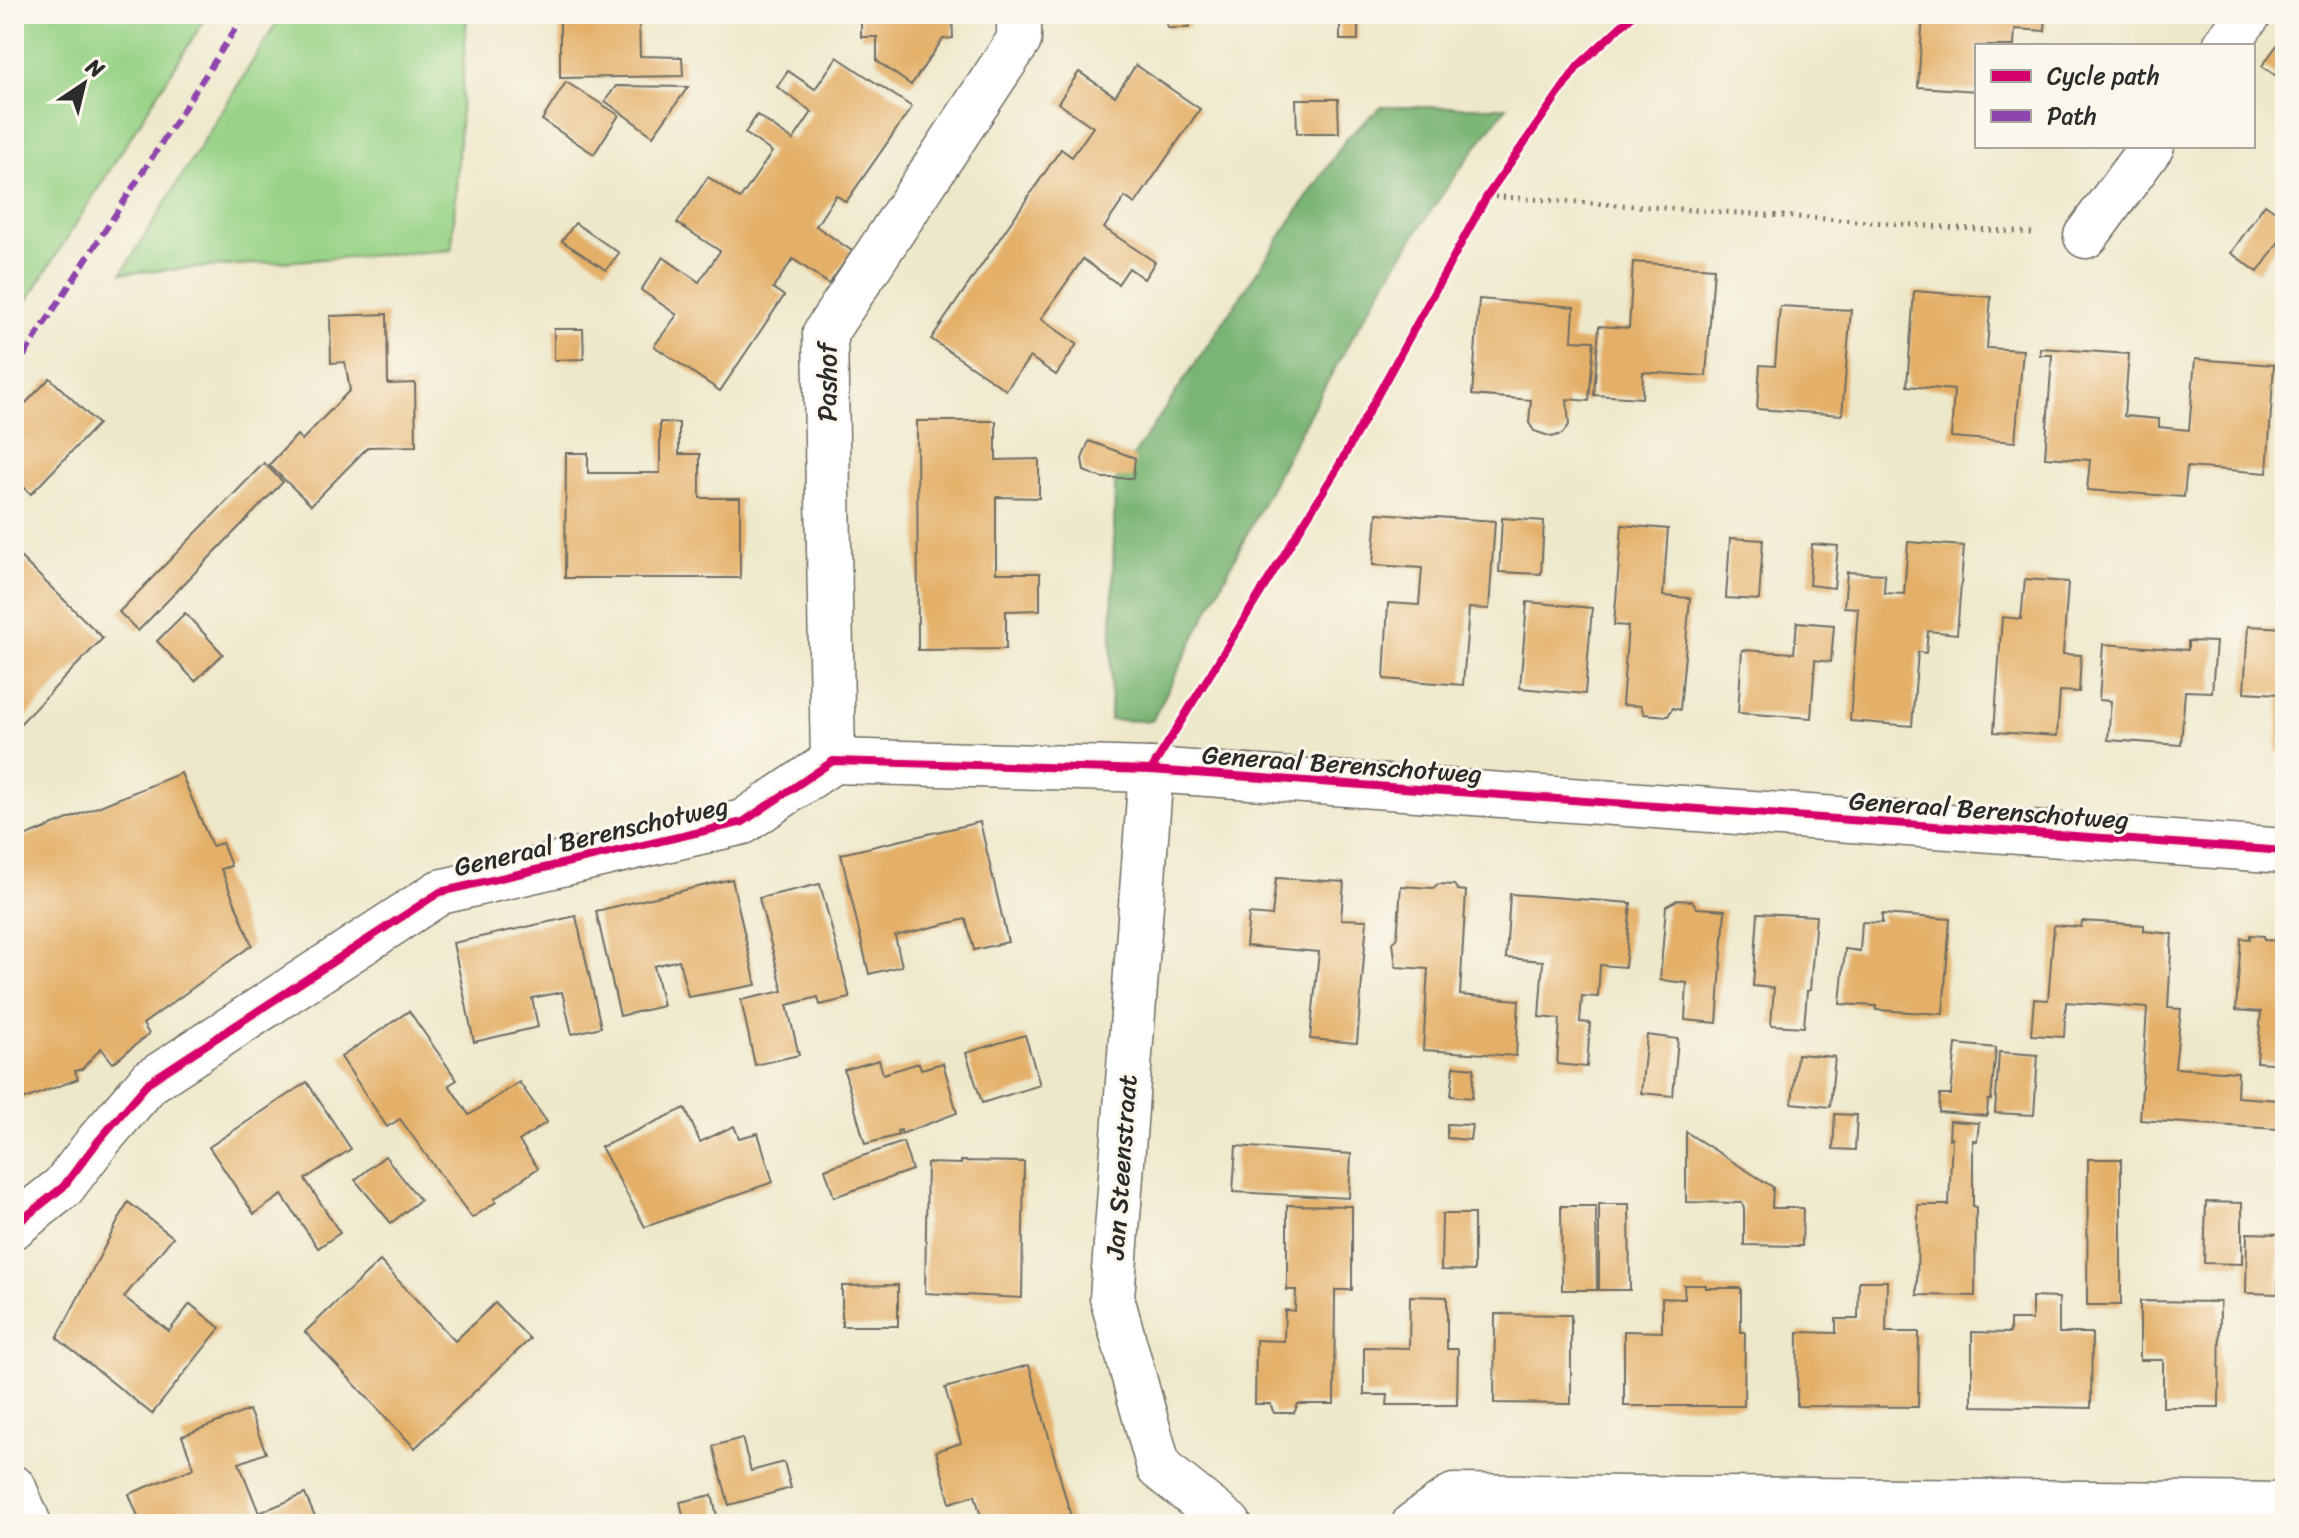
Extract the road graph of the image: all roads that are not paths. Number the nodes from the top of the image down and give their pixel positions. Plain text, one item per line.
1 (1019, 14) edge
2 (2249, 14) edge
3 (2226, 44) edge
4 (2151, 148) edge
5 (2086, 236) road end
6 (833, 761) junction
7 (1151, 770) junction
8 (2285, 851) edge
9 (14, 1226) edge
10 (14, 1488) edge
11 (2285, 1505) edge
12 (29, 1524) edge
13 (1229, 1524) edge
14 (1414, 1524) edge

1 - 6 street, Pashof
2 - 3 street
4 - 5 street
6 - 7 street, Generaal Berenschotweg
6 - 9 street, Generaal Berenschotweg
7 - 8 street, Generaal Berenschotweg
7 - 13 street, Jan Steenstraat
10 - 12 street
11 - 14 street

